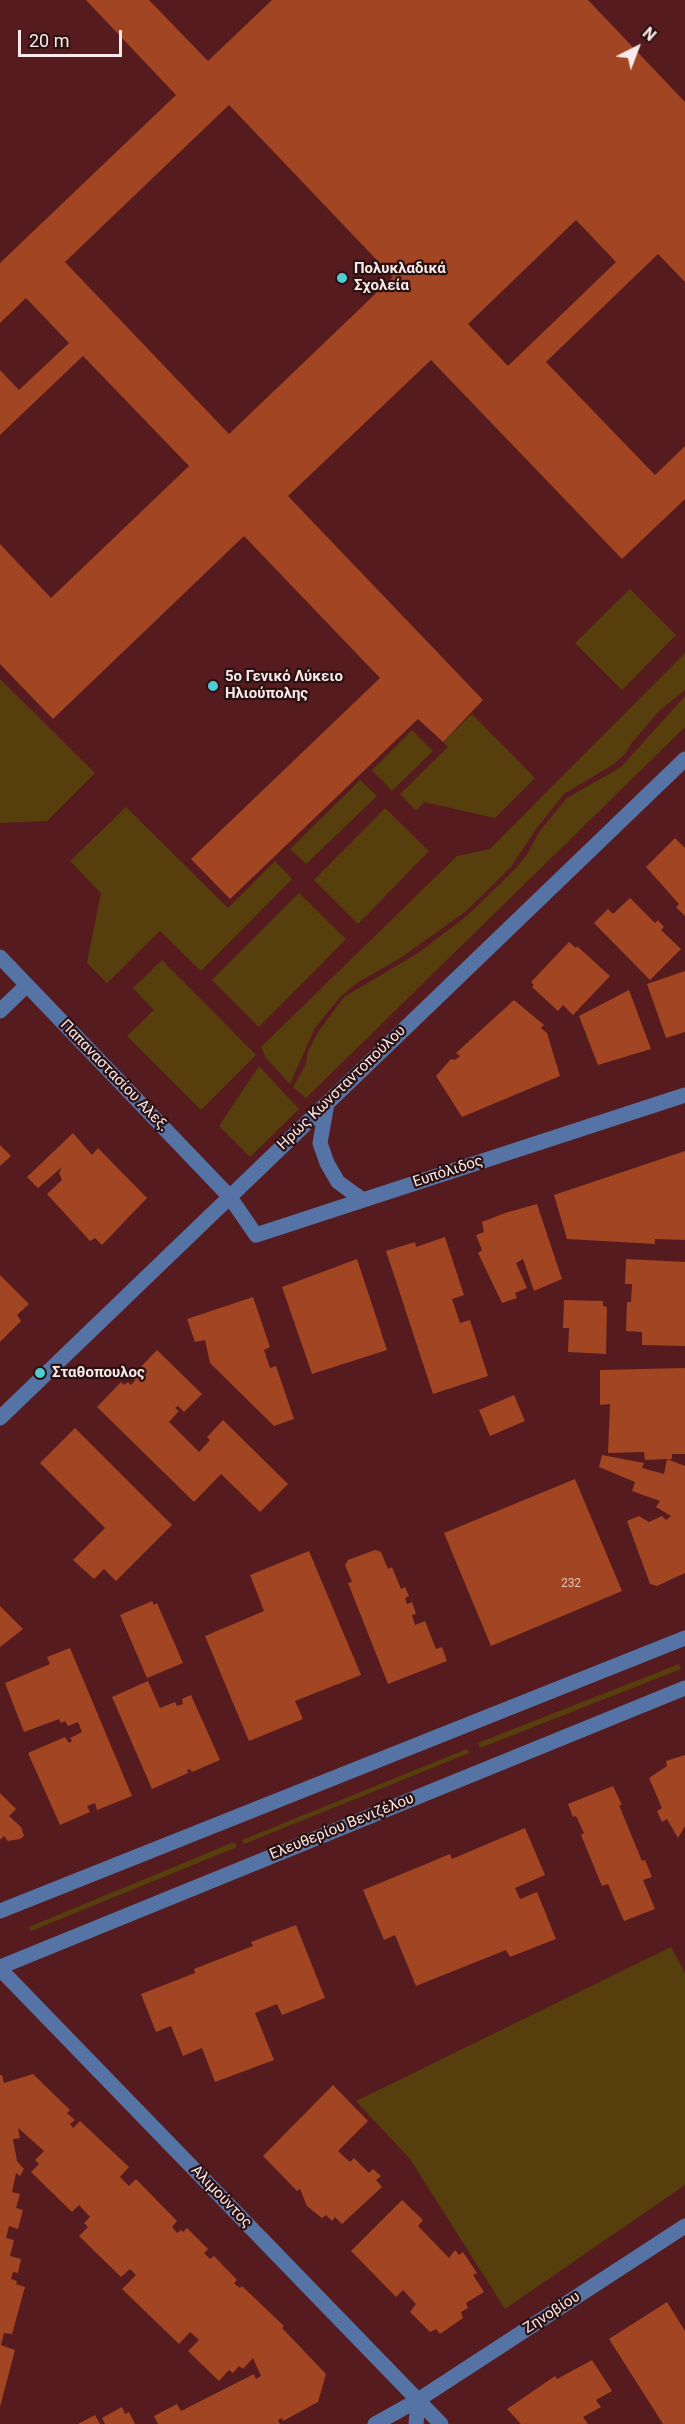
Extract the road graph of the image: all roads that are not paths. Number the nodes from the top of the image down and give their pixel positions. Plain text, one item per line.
1 (685, 759) edge
2 (0, 957) edge
3 (27, 985) junction
4 (0, 1011) edge
5 (685, 1095) edge
6 (327, 1104) junction
7 (229, 1196) junction
8 (363, 1200) junction
9 (0, 1418) edge
10 (685, 1638) edge
11 (685, 1688) edge
12 (0, 1911) edge
13 (0, 1968) edge
14 (685, 2226) edge
15 (418, 2400) junction
16 (375, 2424) edge
17 (416, 2424) edge
18 (441, 2424) edge

1 - 6 street, Ηρώς Κωνσταντοπούλου
2 - 3 street, Παπαναστασίου Αλεξ.
3 - 4 street
3 - 7 street, Παπαναστασίου Αλεξ.
5 - 8 street, Ευπόλιδος
6 - 7 street, Ηρώς Κωνσταντοπούλου
6 - 8 street
7 - 8 street, Ευπόλιδος
7 - 9 street, Ηρώς Κωνσταντοπούλου
10 - 12 street
11 - 13 street, Ελευθερίου Βενιζέλου
13 - 15 street, Αλιμούντος
14 - 15 street, Ζηνοβίου
15 - 16 street, Ζηνοβίου
15 - 17 street
15 - 18 street, Αλιμούντος

